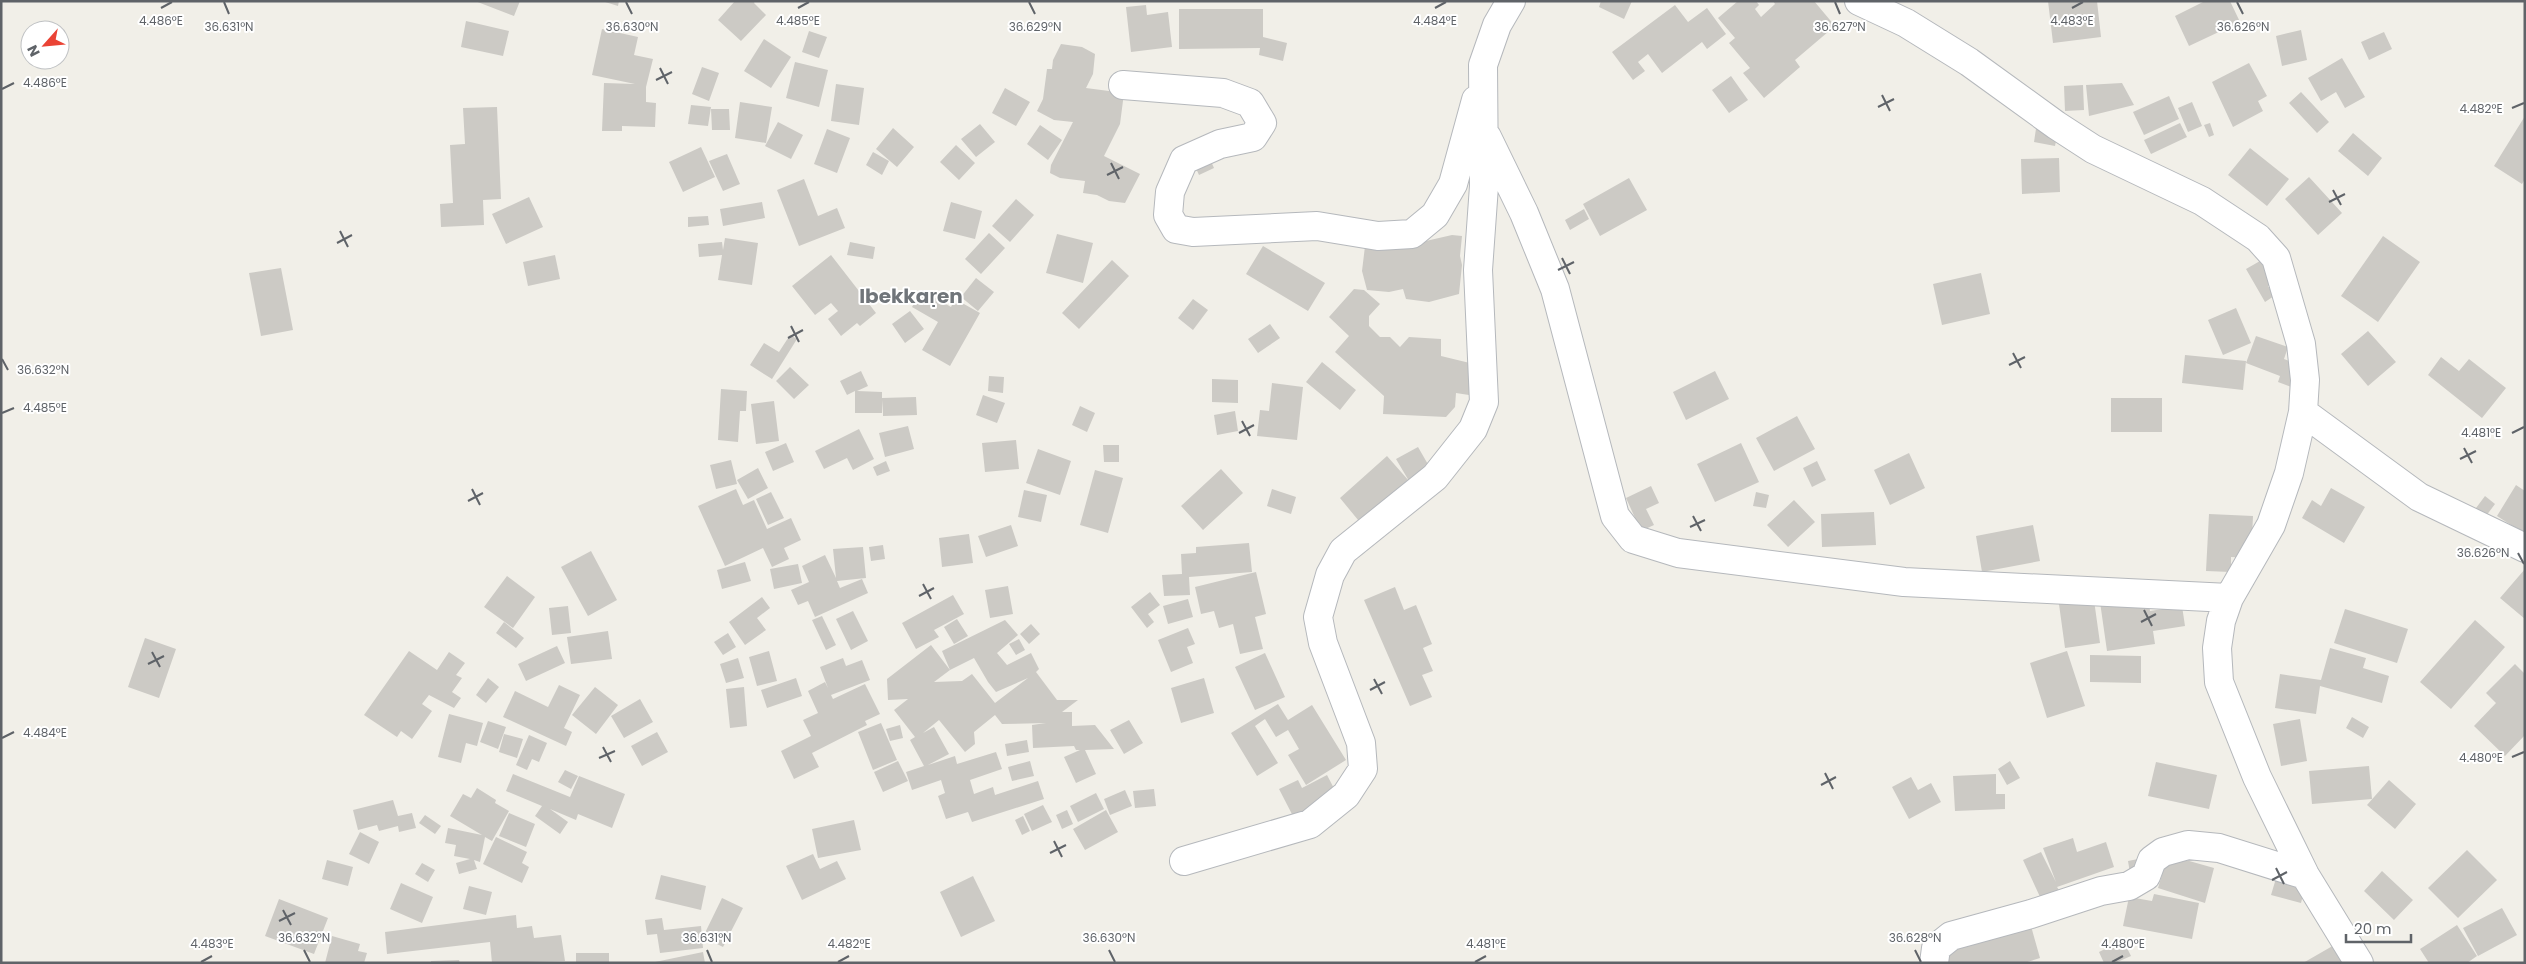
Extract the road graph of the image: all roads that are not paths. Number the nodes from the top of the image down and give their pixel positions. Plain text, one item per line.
1 (1511, 1) edge
2 (1859, 1) edge
3 (1483, 80) junction
4 (1123, 85) dead end
5 (1484, 130) junction
6 (2303, 412) junction
7 (2525, 548) edge
8 (2229, 598) junction
9 (1184, 861) dead end
10 (2305, 875) junction
11 (1934, 963) edge
12 (2358, 963) edge

1 - 3 street
2 - 6 street
3 - 4 street
3 - 5 street
5 - 8 street
5 - 9 street
6 - 7 street
6 - 8 street
8 - 10 street
10 - 11 street
10 - 12 street

